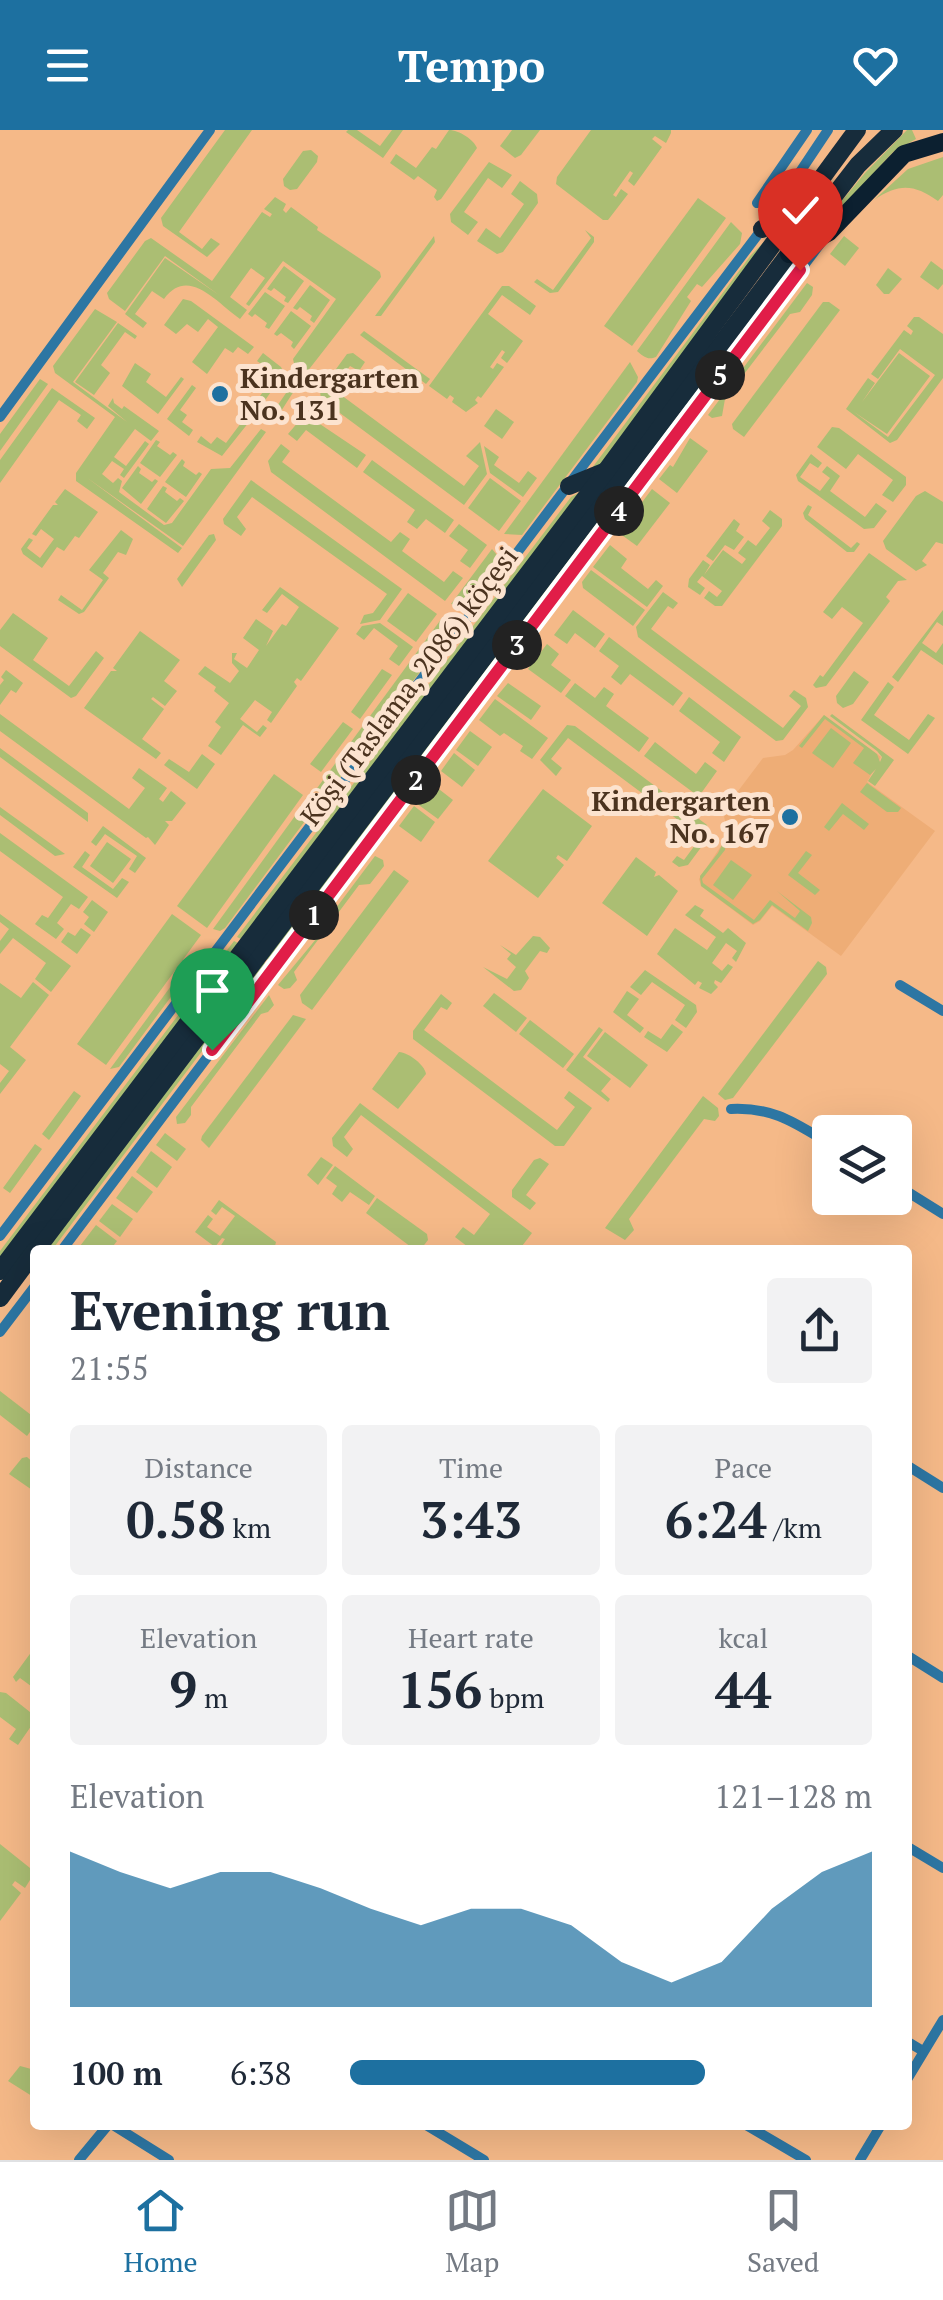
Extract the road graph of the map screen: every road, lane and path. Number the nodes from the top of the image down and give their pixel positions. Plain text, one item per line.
1 (210, 130) edge
2 (807, 130) edge
3 (828, 130) edge
4 (857, 130) edge
5 (894, 130) edge
6 (943, 142) edge
7 (757, 203) dead end
8 (802, 208) junction
9 (762, 229) junction
10 (829, 232) junction
11 (789, 254) junction
12 (0, 417) edge
13 (612, 474) junction
14 (569, 486) junction
15 (613, 519) junction
16 (900, 984) dead end
17 (943, 1011) edge
18 (731, 1109) dead end
19 (812, 1133) edge
20 (912, 1195) edge
21 (943, 1214) edge
22 (0, 1236) edge
23 (40, 1245) edge
24 (66, 1245) edge
25 (30, 1259) edge
26 (0, 1271) edge
27 (30, 1293) edge
28 (0, 1298) edge
29 (0, 1332) edge
30 (912, 1469) edge
31 (943, 1488) edge
32 (912, 1659) edge
33 (943, 1678) edge
34 (912, 1849) edge
35 (943, 1868) edge
36 (943, 2020) edge
37 (912, 2044) edge
38 (923, 2051) junction
39 (912, 2071) edge
40 (106, 2130) edge
41 (118, 2130) edge
42 (434, 2130) edge
43 (755, 2130) edge
44 (878, 2130) edge
45 (863, 2155) edge
46 (79, 2160) edge
47 (169, 2160) edge
48 (484, 2160) edge
49 (806, 2160) edge
50 (878, 2160) edge

1 - 12 street
2 - 7 street
3 - 9 street
4 - 8 main road, Köşi (Taslama, 2086) köçesi
5 - 11 main road, Köşi (Taslama, 2086) köçesi
6 - 10 highway
8 - 9 main road
8 - 13 main road, Köşi (Taslama, 2086) köçesi
9 - 14 street
10 - 11 highway
10 - 15 street
11 - 13 main road, Köşi (Taslama, 2086) köçesi
13 - 14 main road
13 - 15 main road
13 - 23 main road, Köşi (Taslama, 2086) köçesi
13 - 26 main road, Köşi (Taslama, 2086) köçesi
14 - 22 street
15 - 24 street
16 - 17 street
18 - 19 street
20 - 21 street
25 - 28 main road, Köşi (Taslama, 2086) köçesi
27 - 29 street
30 - 31 street
32 - 33 street
34 - 35 street
36 - 38 street
37 - 38 street
38 - 39 street
40 - 46 street
41 - 47 street
42 - 48 street
43 - 49 street
44 - 45 street
45 - 50 street

